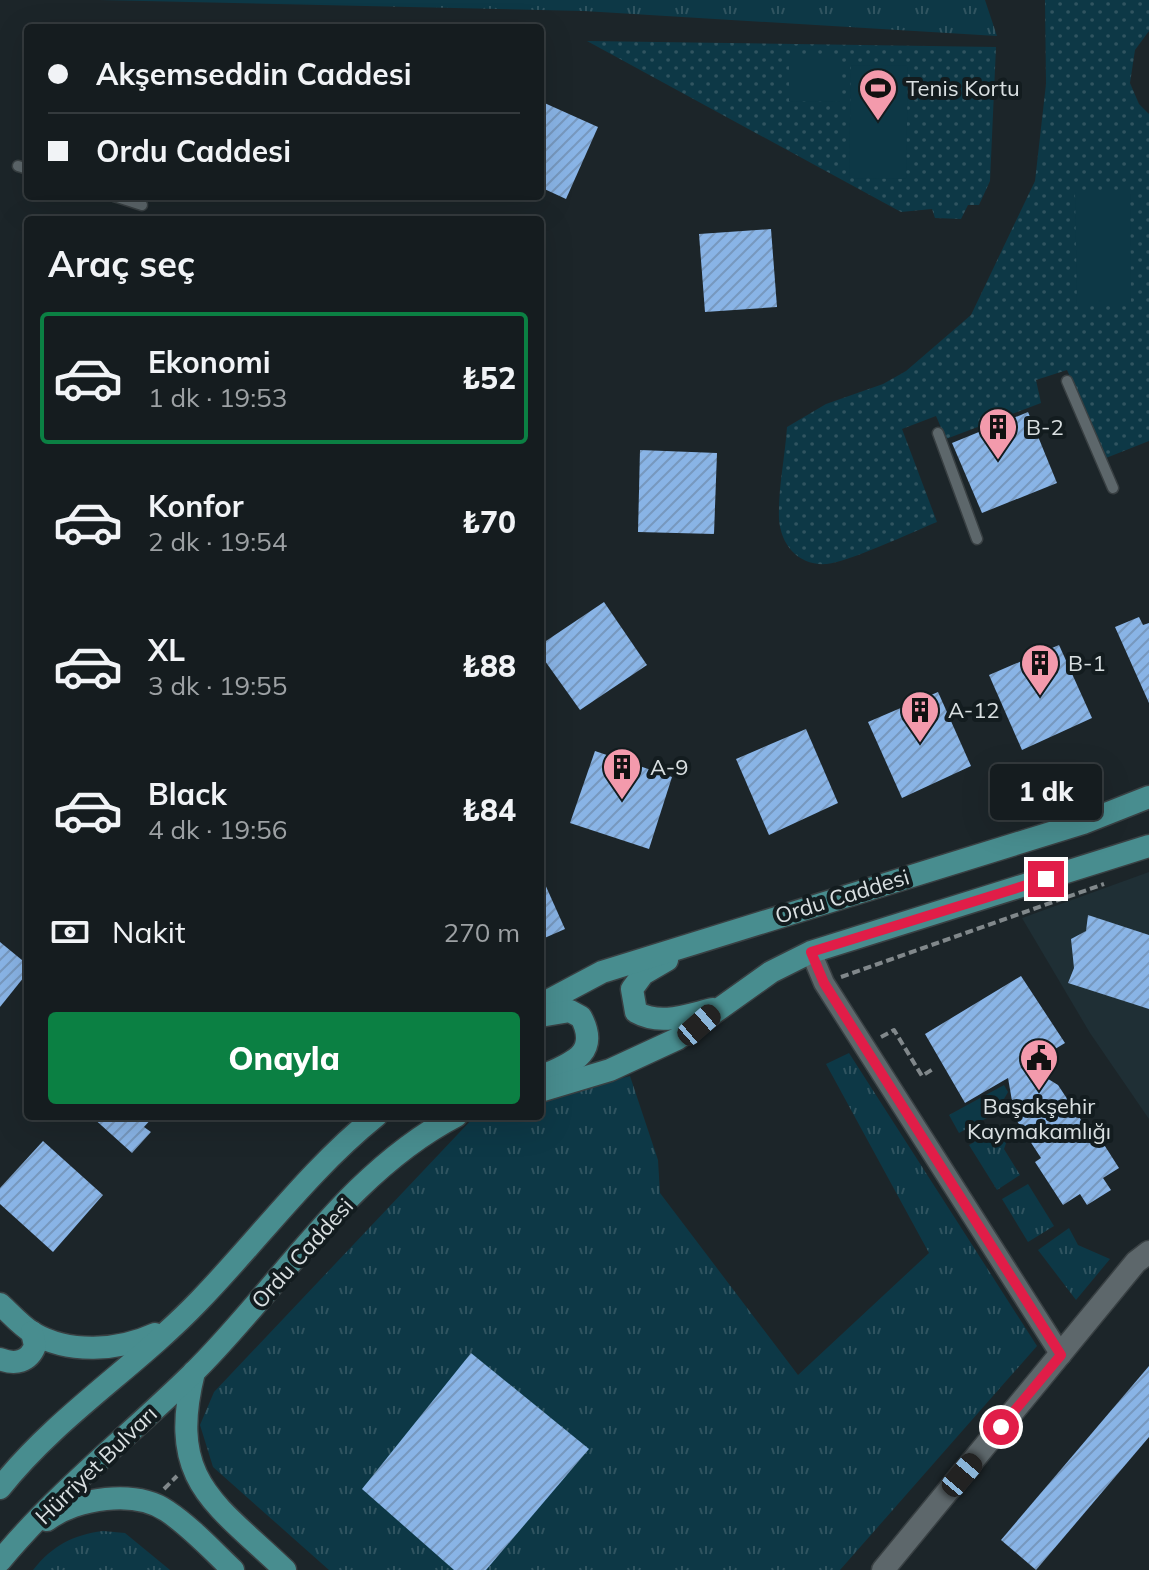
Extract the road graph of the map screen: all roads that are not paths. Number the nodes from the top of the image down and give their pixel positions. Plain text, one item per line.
1 (126, 200) edge
2 (142, 205) dead end
3 (1067, 381) dead end
4 (938, 433) dead end
5 (1113, 488) dead end
6 (977, 539) dead end
7 (1149, 797) edge
8 (1149, 846) edge
9 (722, 933) junction
10 (811, 952) junction
11 (544, 1003) edge
12 (719, 1008) junction
13 (544, 1015) edge
14 (544, 1075) edge
15 (544, 1090) edge
16 (372, 1120) edge
17 (450, 1120) edge
18 (1149, 1252) edge
19 (0, 1304) edge
20 (173, 1326) junction
21 (32, 1332) junction
22 (1061, 1355) junction
23 (0, 1359) edge
24 (194, 1372) junction
25 (0, 1488) edge
26 (3, 1557) edge
27 (233, 1570) edge
28 (285, 1570) edge
29 (883, 1570) edge

1 - 2 lane
3 - 5 lane
4 - 6 lane
7 - 9 main road, Ordu Caddesi
8 - 10 main road, Ordu Caddesi
9 - 11 main road, Ordu Caddesi
9 - 12 main road
10 - 12 main road, Ordu Caddesi
10 - 22 street
12 - 15 main road, Ordu Caddesi
13 - 14 main road
16 - 20 main road, Ordu Caddesi
17 - 24 main road, Ordu Caddesi
18 - 22 street
19 - 21 main road
20 - 21 main road
20 - 25 main road
21 - 23 main road
22 - 29 street
24 - 26 main road, Hürriyet Bulvarı
24 - 28 main road
26 - 27 main road

